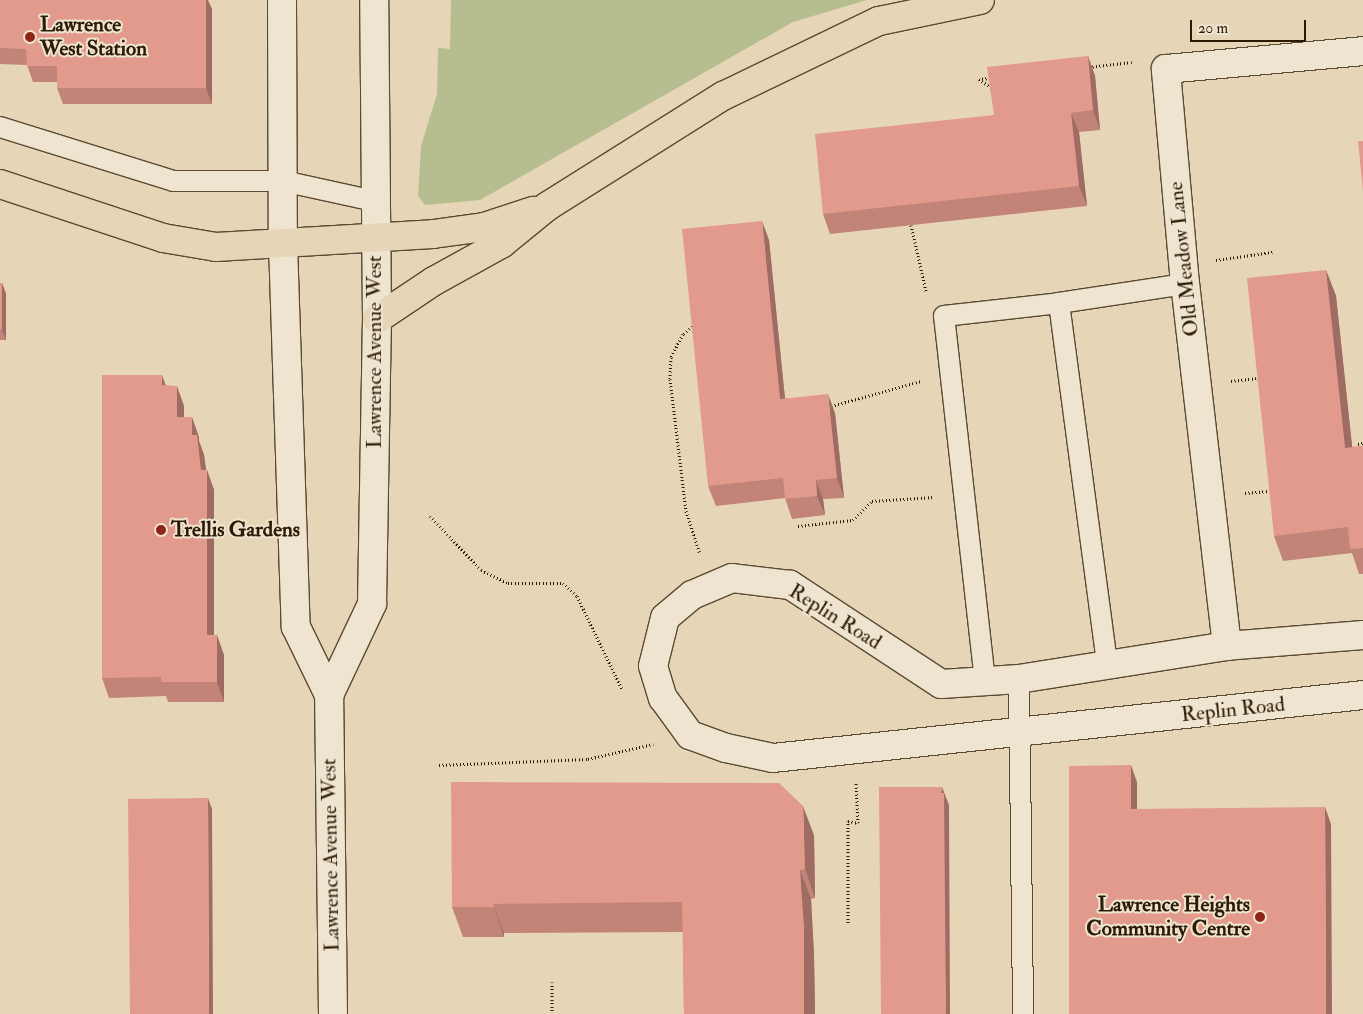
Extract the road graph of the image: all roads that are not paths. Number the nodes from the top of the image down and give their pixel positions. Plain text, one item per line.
1 (282, 0) edge
2 (374, 0) edge
3 (980, 0) edge
4 (1363, 51) edge
5 (0, 127) edge
6 (283, 181) junction
7 (0, 184) edge
8 (375, 201) junction
9 (548, 206) junction
10 (375, 236) junction
11 (283, 244) junction
12 (1184, 274) junction
13 (1059, 303) junction
14 (377, 319) junction
15 (1363, 634) edge
16 (1227, 646) junction
17 (1106, 665) junction
18 (1019, 679) junction
19 (985, 681) junction
20 (329, 695) junction
21 (1363, 695) edge
22 (1020, 733) junction
23 (334, 1014) edge
24 (1023, 1014) edge

1 - 6 street, Lawrence Avenue West
2 - 8 street, Lawrence Avenue West
3 - 9 highway
4 - 12 street, Old Meadow Lane
5 - 6 lane
6 - 8 lane
6 - 11 street, Lawrence Avenue West
7 - 11 highway
8 - 10 street, Lawrence Avenue West
9 - 10 highway
9 - 14 highway
10 - 11 highway
10 - 14 street, Lawrence Avenue West
11 - 20 street, Lawrence Avenue West
12 - 13 lane
12 - 16 street, Old Meadow Lane
13 - 17 lane
13 - 19 lane
14 - 20 street, Lawrence Avenue West
15 - 16 street, Replin Road
16 - 17 street, Replin Road
17 - 18 street, Replin Road
18 - 19 street, Replin Road
18 - 22 lane
19 - 22 street, Replin Road
20 - 23 street, Lawrence Avenue West
21 - 22 street, Replin Road
22 - 24 lane

